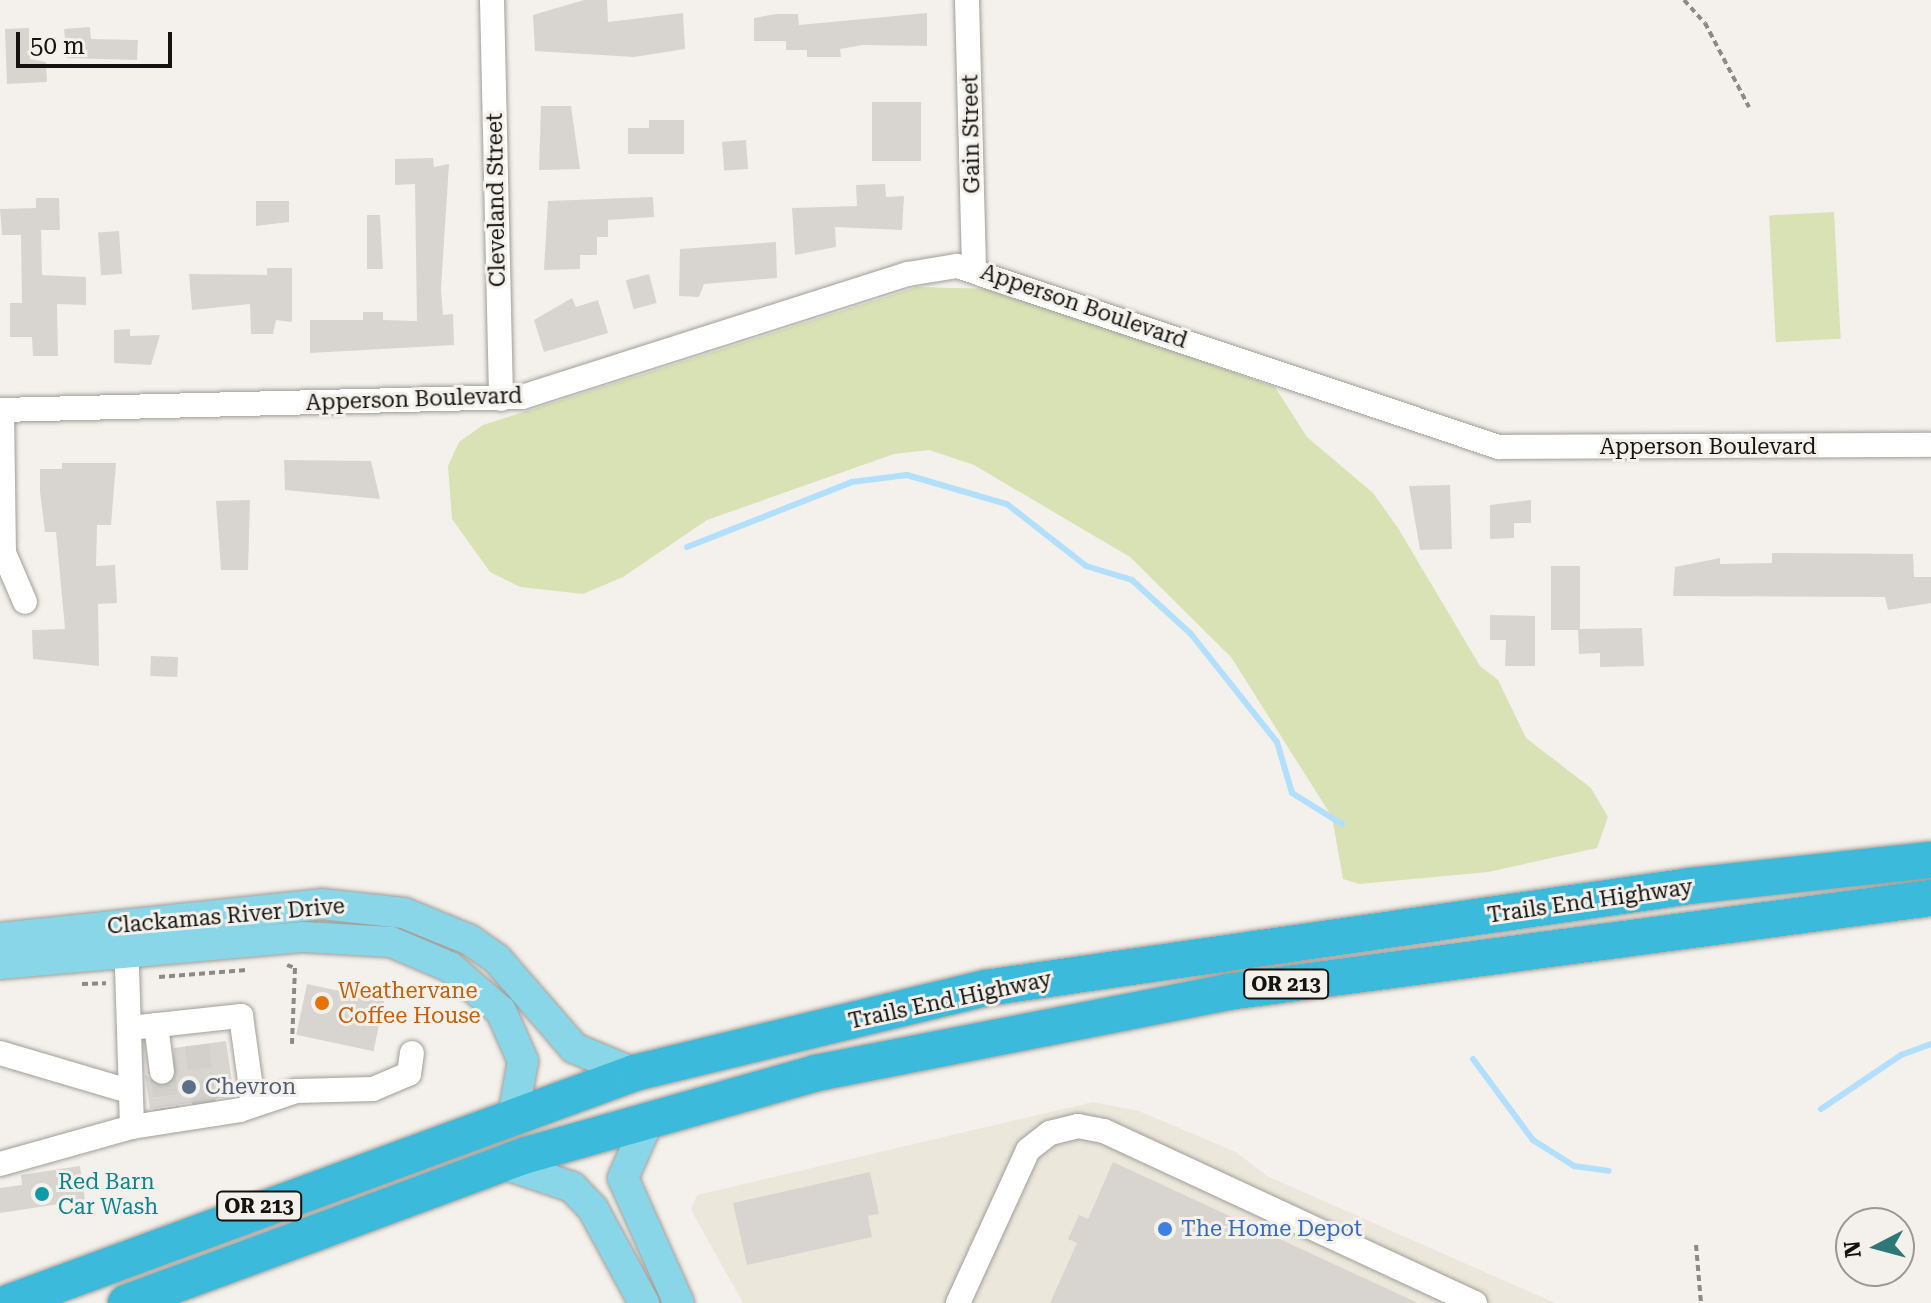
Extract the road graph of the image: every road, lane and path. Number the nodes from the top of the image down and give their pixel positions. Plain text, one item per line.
1 (492, 0) edge
2 (967, 0) edge
3 (1684, 0) edge
4 (1749, 107) dead end
5 (974, 268) junction
6 (501, 399) junction
7 (1, 410) edge
8 (1931, 445) edge
9 (2, 553) edge
10 (25, 602) dead end
11 (1931, 860) edge
12 (1931, 898) edge
13 (0, 938) edge
14 (127, 953) junction
15 (0, 964) edge
16 (277, 967) dead end
17 (263, 968) dead end
18 (73, 985) dead end
19 (194, 1020) junction
20 (156, 1025) junction
21 (130, 1028) junction
22 (292, 1044) dead end
23 (197, 1045) tunnel mouth
24 (0, 1053) edge
25 (412, 1053) dead end
26 (162, 1072) tunnel mouth
27 (634, 1073) junction
28 (128, 1091) junction
29 (253, 1103) junction
30 (513, 1117) junction
31 (650, 1117) junction
32 (132, 1127) junction
33 (0, 1164) edge
34 (507, 1165) junction
35 (1696, 1245) dead end
36 (8, 1303) edge
37 (126, 1303) edge
38 (644, 1303) edge
39 (679, 1303) edge
40 (958, 1303) edge
41 (1475, 1303) edge
42 (1701, 1303) edge

1 - 6 street, Cleveland Street
2 - 5 street, Gain Street
3 - 4 path
5 - 6 street, Apperson Boulevard
5 - 8 street, Apperson Boulevard
6 - 7 street, Apperson Boulevard
7 - 9 street
9 - 10 street
11 - 27 highway, Trails End Highway / OR 213
12 - 31 highway, Trails End Highway / OR 213
13 - 14 main road, Clackamas River Drive
14 - 15 main road, Clackamas River Drive
14 - 17 path
14 - 18 path
14 - 21 street
14 - 27 main road, Clackamas River Drive
14 - 30 main road, Clackamas River Drive
16 - 22 path
19 - 20 street
19 - 23 street
19 - 29 street
20 - 21 street
20 - 26 street
21 - 28 street
24 - 28 street
25 - 29 street
27 - 30 highway, Trails End Highway / OR 213
28 - 32 street
29 - 32 street
30 - 36 highway, Trails End Highway / OR 213
31 - 34 highway, Trails End Highway / OR 213
31 - 39 main road
32 - 33 street
34 - 37 highway, Trails End Highway / OR 213
34 - 38 main road
35 - 42 path
40 - 41 street

